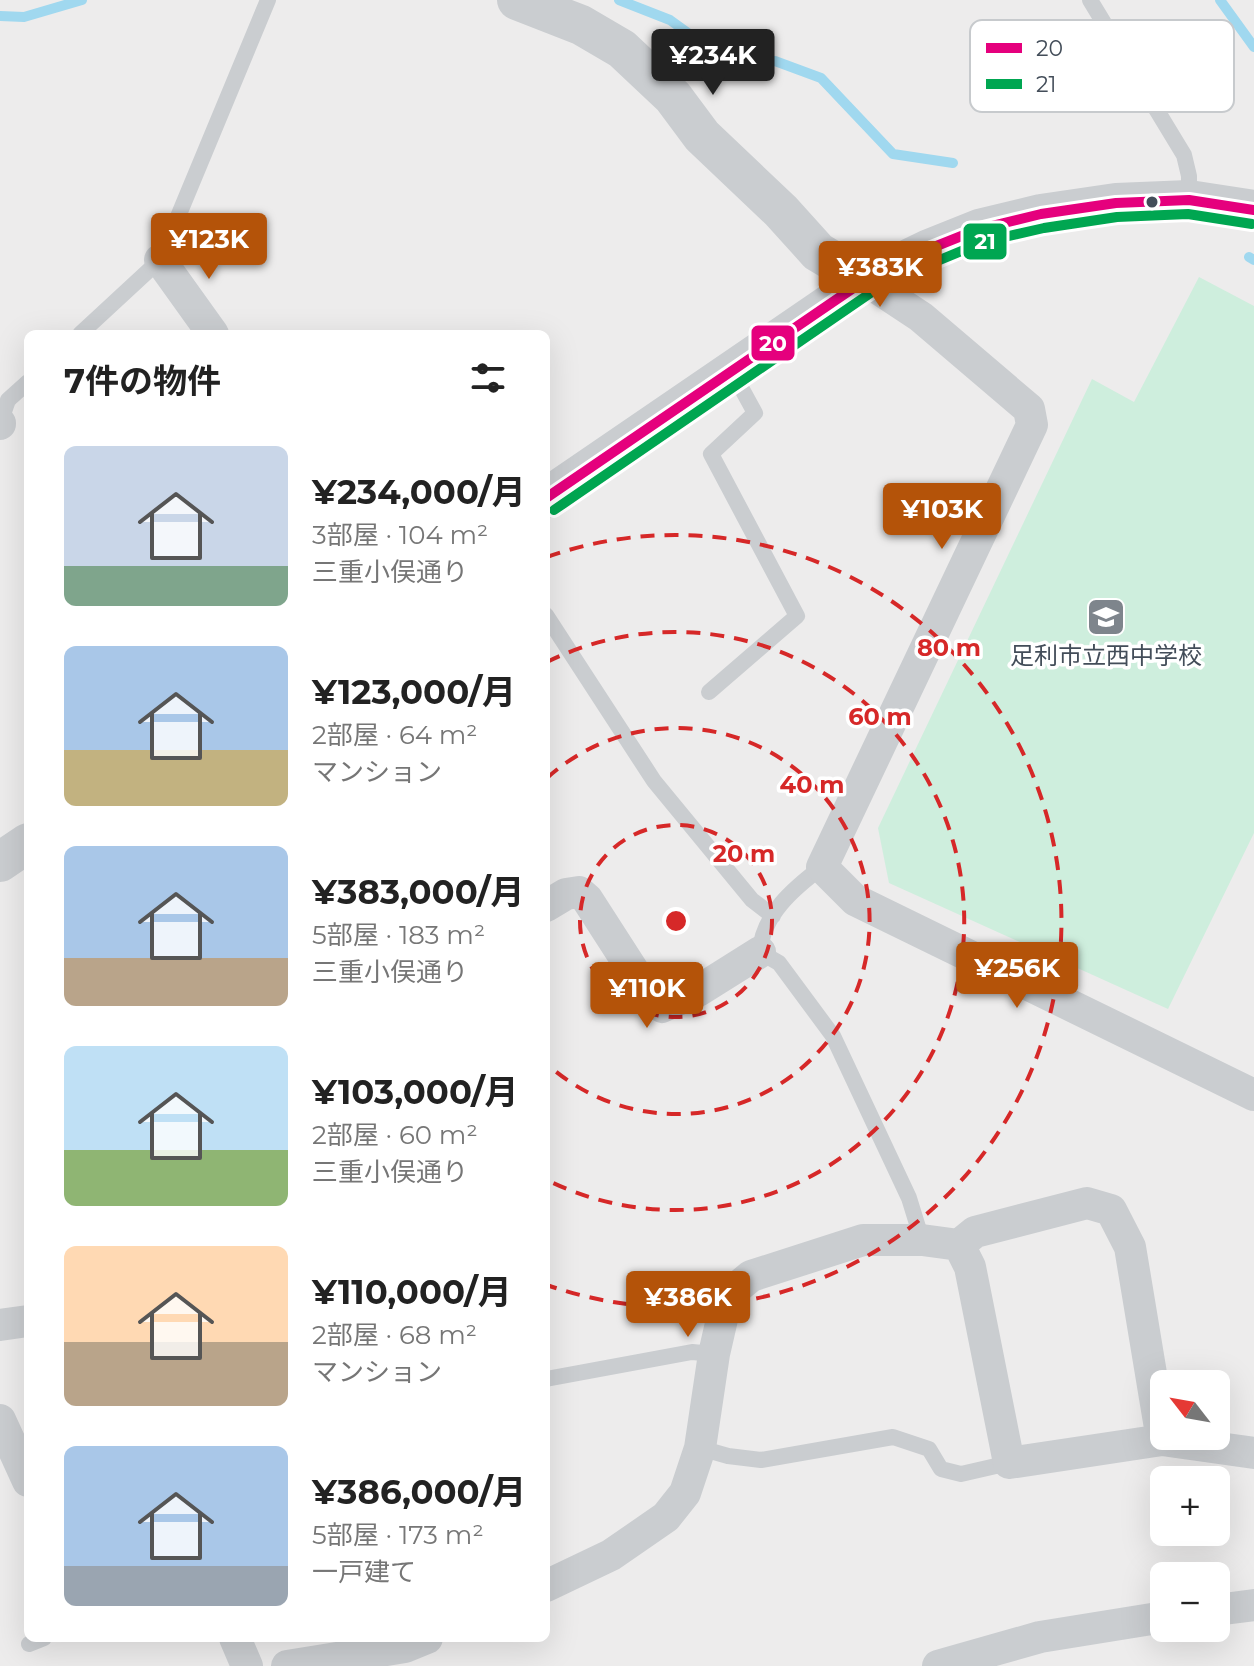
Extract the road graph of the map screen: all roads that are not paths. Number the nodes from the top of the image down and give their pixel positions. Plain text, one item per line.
1 (268, 0) edge
2 (517, 0) edge
3 (1090, 0) edge
4 (1102, 20) edge
5 (1158, 112) edge
6 (1189, 200) junction
7 (1254, 210) edge
8 (160, 260) junction
9 (865, 280) junction
10 (84, 330) edge
11 (210, 330) edge
12 (732, 371) junction
13 (24, 386) edge
14 (0, 423) edge
15 (550, 495) edge
16 (550, 621) edge
17 (709, 692) dead end
18 (24, 835) edge
19 (0, 838) edge
20 (24, 846) edge
21 (0, 862) edge
22 (822, 867) junction
23 (550, 904) edge
24 (773, 916) junction
25 (760, 952) junction
26 (1254, 1095) edge
27 (922, 1240) junction
28 (959, 1245) junction
29 (24, 1322) edge
30 (0, 1325) edge
31 (714, 1354) junction
32 (1150, 1370) edge
33 (550, 1378) edge
34 (0, 1420) edge
35 (1150, 1442) edge
36 (700, 1448) junction
37 (1230, 1450) edge
38 (1254, 1453) edge
39 (1009, 1463) junction
40 (24, 1472) edge
41 (550, 1584) edge
42 (1254, 1605) edge
43 (1230, 1608) edge
44 (1150, 1619) edge
45 (237, 1642) edge
46 (417, 1642) edge
47 (247, 1666) edge
48 (287, 1666) edge
49 (938, 1666) edge

1 - 8 lane
2 - 9 street
3 - 4 lane
5 - 6 lane
6 - 7 street
6 - 9 street
8 - 10 lane
8 - 11 street
9 - 12 street
9 - 22 street
12 - 15 street
12 - 17 lane
13 - 14 lane
16 - 24 lane
18 - 19 lane
20 - 21 street
22 - 24 lane
22 - 26 street
23 - 25 street
24 - 25 lane
25 - 27 lane
27 - 28 street
27 - 31 street
28 - 32 street
28 - 39 street
29 - 30 street
31 - 33 lane
31 - 36 street
34 - 40 street
35 - 39 street
36 - 39 lane
36 - 41 street
37 - 38 street
42 - 43 street
44 - 49 street
45 - 47 street
46 - 48 street

